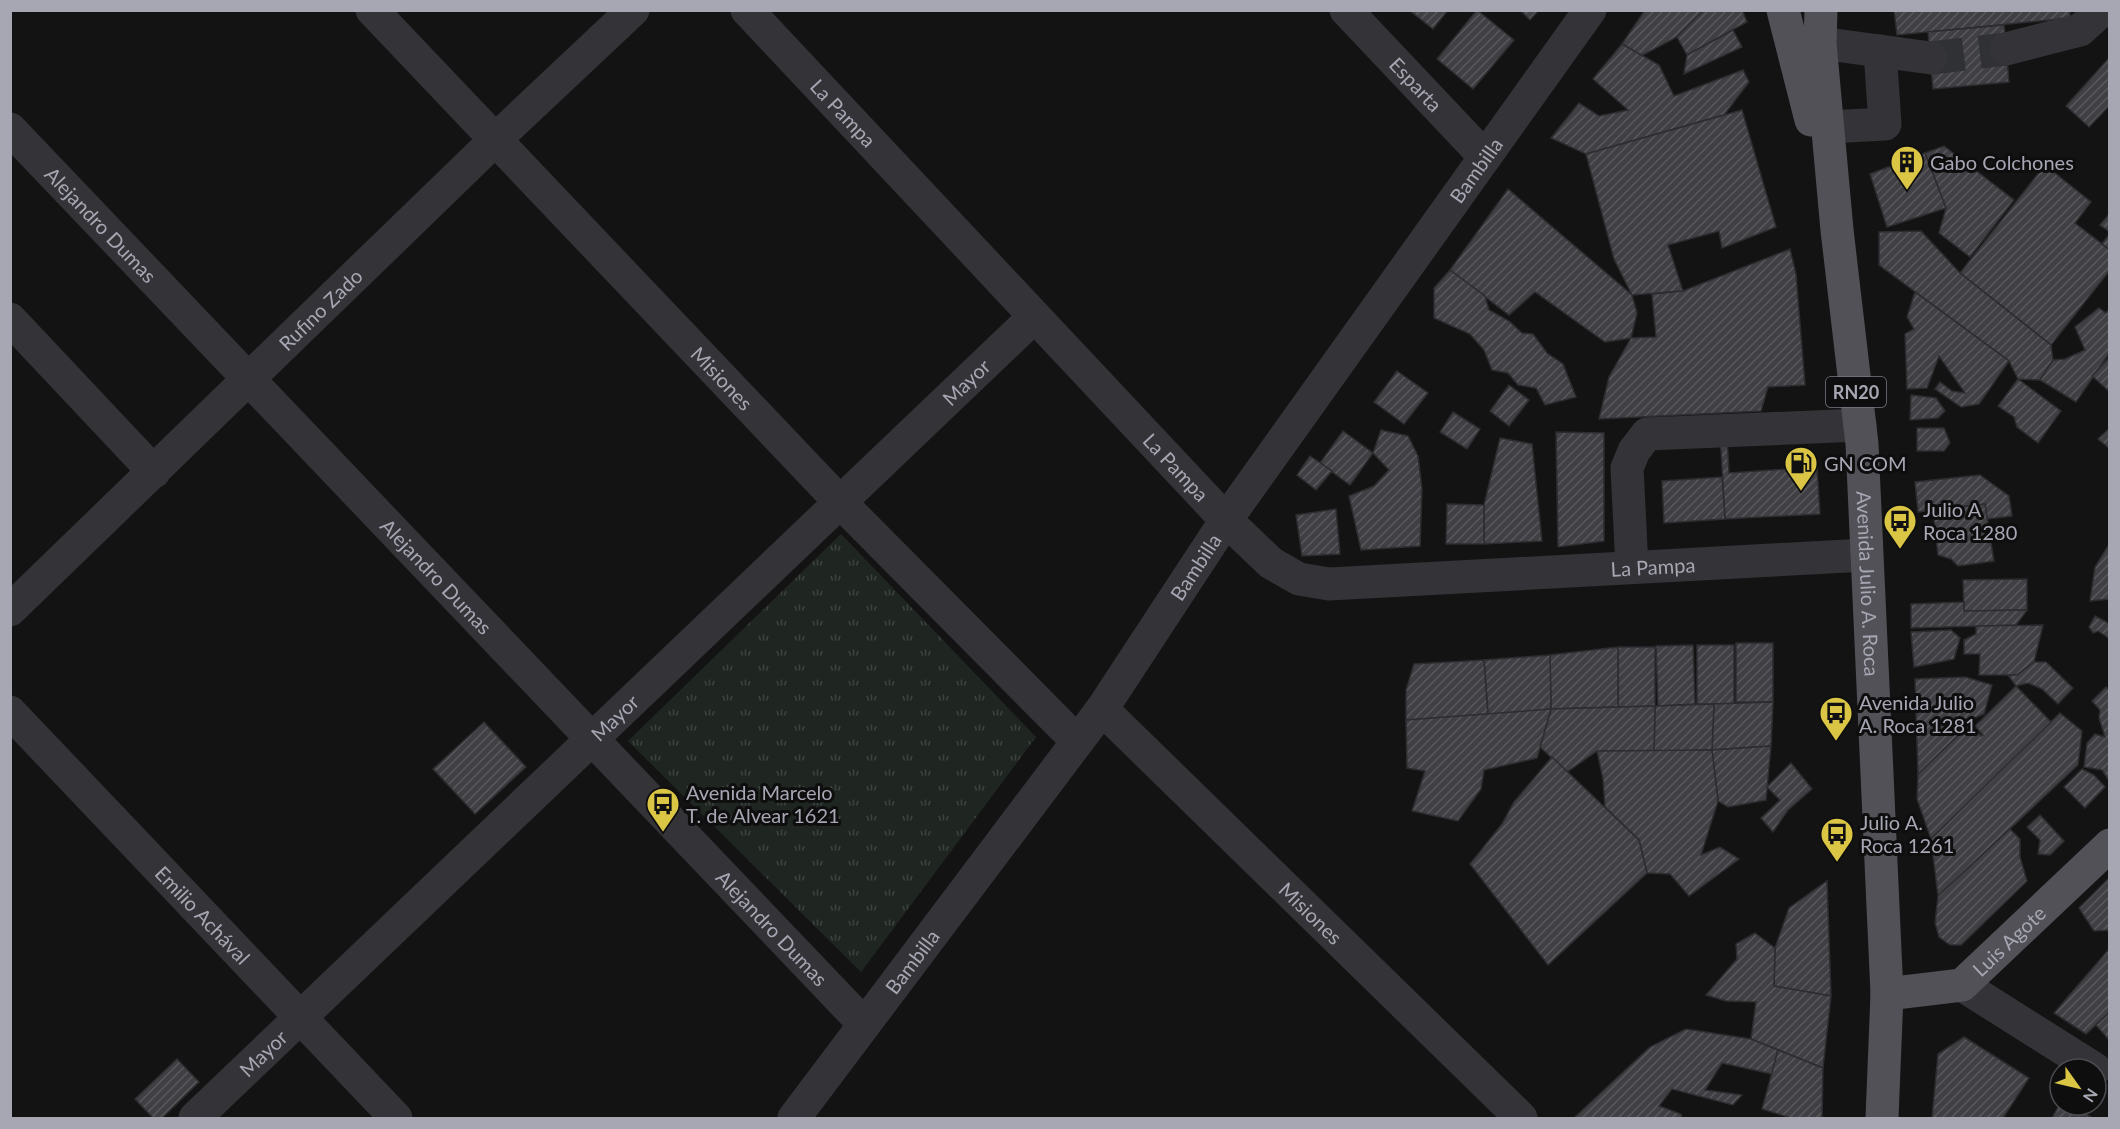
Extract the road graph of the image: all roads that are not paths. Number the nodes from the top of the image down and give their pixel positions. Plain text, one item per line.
1 (372, 10) edge
2 (633, 10) edge
3 (747, 10) edge
4 (1346, 10) edge
5 (1590, 10) edge
6 (1783, 10) edge
7 (1821, 10) edge
8 (2102, 10) edge
9 (1820, 43) junction
10 (2006, 49) tunnel mouth
11 (1880, 51) junction
12 (1931, 58) tunnel mouth
13 (1828, 128) junction
14 (10, 129) edge
15 (496, 139) junction
16 (1485, 157) junction
17 (1838, 230) junction
18 (1034, 317) junction
19 (10, 319) edge
20 (249, 381) junction
21 (1860, 425) junction
22 (154, 472) junction
23 (840, 502) junction
24 (1226, 520) junction
25 (1866, 555) junction
26 (1632, 567) junction
27 (10, 610) edge
28 (1102, 709) junction
29 (10, 712) edge
30 (591, 741) junction
31 (1077, 741) junction
32 (2109, 846) edge
33 (1962, 985) junction
34 (1887, 994) junction
35 (299, 1019) junction
36 (864, 1024) junction
37 (2076, 1057) edge
38 (195, 1119) edge
39 (396, 1119) edge
40 (794, 1119) edge
41 (1521, 1119) edge
42 (1882, 1119) edge

1 - 15 street, Misiones
2 - 15 street, Rufino Zado
3 - 18 street, La Pampa
4 - 16 street, Esparta
5 - 16 street, Bambilla
6 - 17 main road, Avenida Julio A. Roca / RN20
7 - 9 main road, Avenida Julio A. Roca / RN20
8 - 10 street
9 - 11 street
9 - 13 main road, Avenida Julio A. Roca / RN20
11 - 12 street
11 - 13 street
13 - 17 main road, Avenida Julio A. Roca / RN20
14 - 20 street, Alejandro Dumas
15 - 20 street, Rufino Zado
15 - 23 street, Misiones
16 - 24 street, Bambilla
17 - 21 main road, Avenida Julio A. Roca / RN20
18 - 23 street, Mayor
18 - 24 street, La Pampa
19 - 22 street
20 - 22 street, Rufino Zado
20 - 30 street, Alejandro Dumas
21 - 25 main road, Avenida Julio A. Roca / RN20
21 - 26 street
22 - 27 street, Rufino Zado
23 - 30 street, Mayor
23 - 31 street, Misiones
24 - 26 street, La Pampa
24 - 28 street, Bambilla
25 - 26 street, La Pampa
25 - 34 main road, Avenida Julio A. Roca / RN20
28 - 31 street, Bambilla
28 - 41 street, Misiones
29 - 35 street, Emilio Achával
30 - 35 street, Mayor
30 - 36 street, Alejandro Dumas
31 - 36 street, Bambilla
32 - 33 main road, Luis Agote
33 - 34 main road, Luis Agote
33 - 37 street
34 - 42 main road, Avenida Julio A. Roca / RN20
35 - 38 street, Mayor
35 - 39 street, Emilio Achával
36 - 40 street, Bambilla

